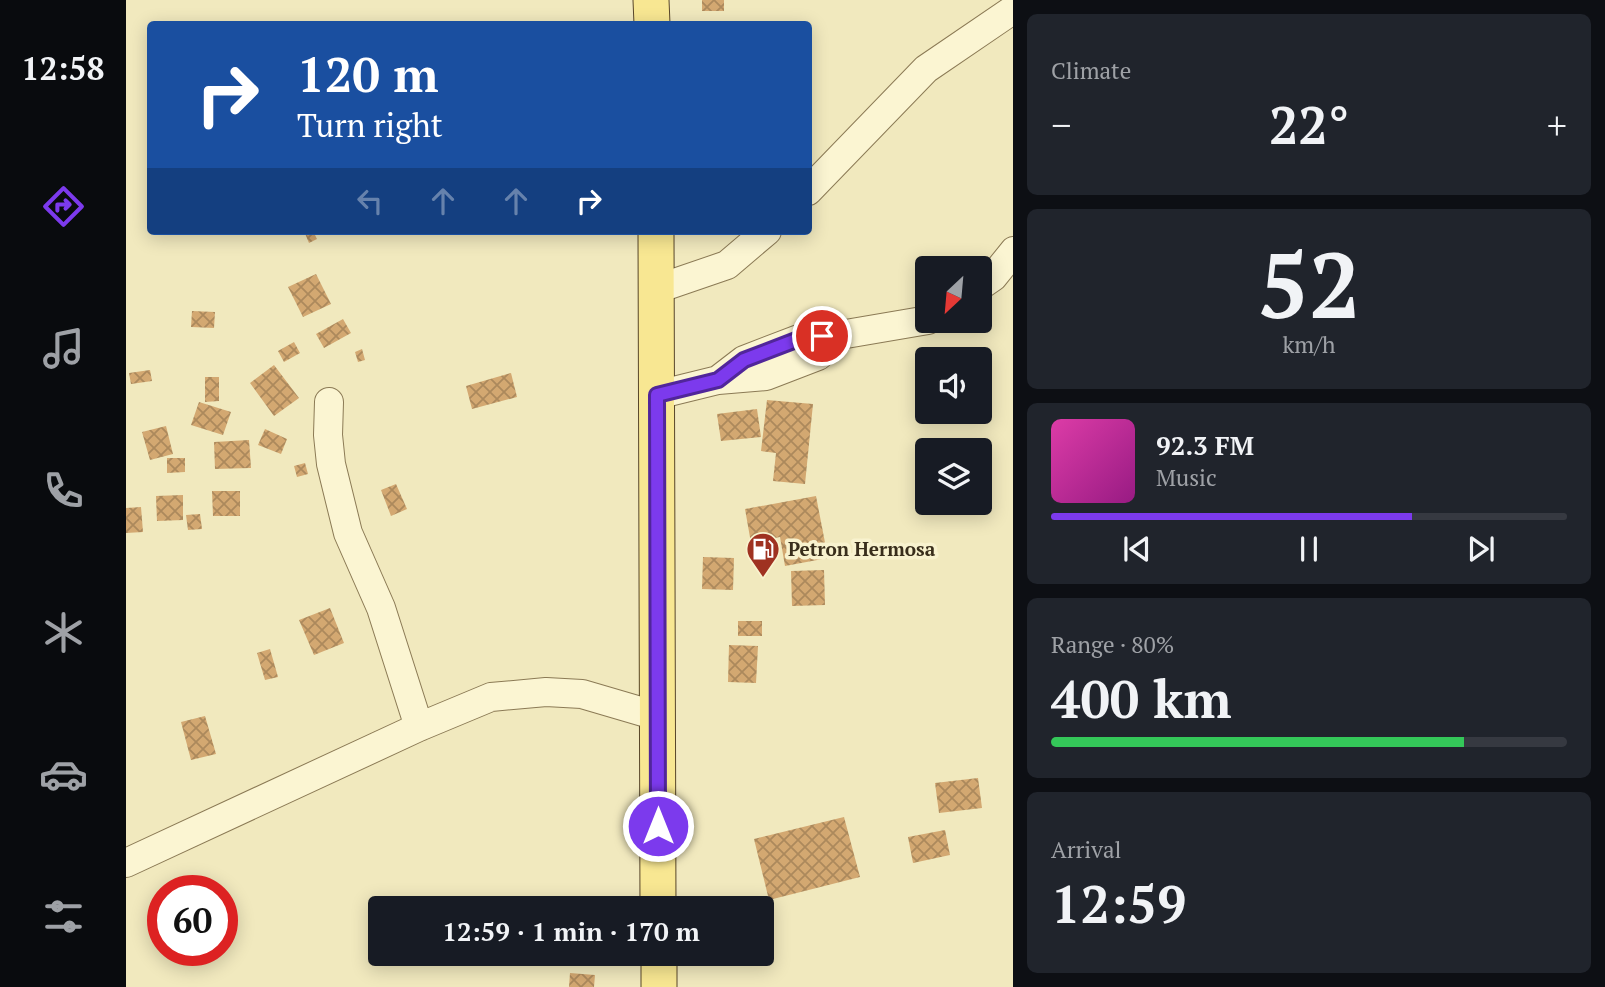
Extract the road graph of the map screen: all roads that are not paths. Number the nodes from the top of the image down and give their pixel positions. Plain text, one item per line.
1 (651, 0) edge
2 (1013, 9) edge
3 (652, 21) edge
4 (812, 187) edge
5 (656, 235) edge
6 (762, 235) edge
7 (1013, 251) edge
8 (992, 278) edge
9 (657, 289) junction
10 (915, 322) edge
11 (657, 395) junction
12 (329, 402) dead end
13 (657, 716) junction
14 (419, 727) junction
15 (126, 863) edge
16 (658, 896) edge
17 (659, 966) edge
18 (659, 987) edge

1 - 3 main road
2 - 4 street
5 - 9 main road
6 - 9 street
7 - 8 street
9 - 11 main road
10 - 11 street
11 - 13 main road
12 - 14 street
13 - 14 street
13 - 16 main road
14 - 15 street
17 - 18 main road

